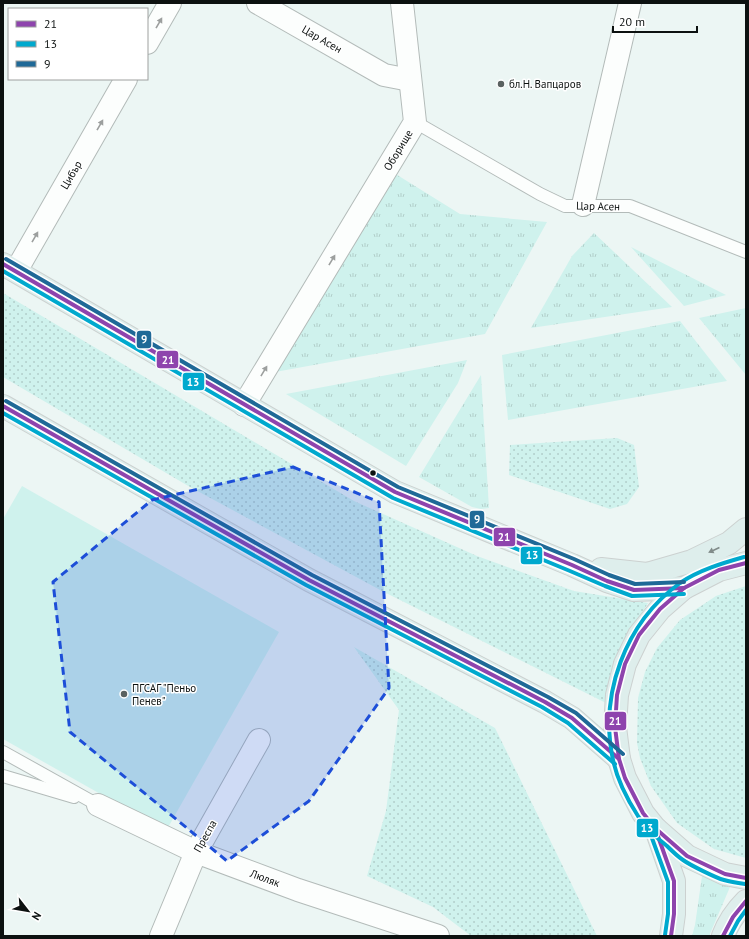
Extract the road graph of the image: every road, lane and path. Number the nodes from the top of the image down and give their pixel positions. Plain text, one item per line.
1 (170, 3) edge
2 (258, 3) edge
3 (402, 3) edge
4 (630, 3) edge
5 (148, 41) edge
6 (125, 80) edge
7 (410, 80) junction
8 (415, 122) junction
9 (583, 205) junction
10 (746, 252) edge
11 (9, 267) edge
12 (244, 405) junction
13 (3, 406) edge
14 (746, 529) edge
15 (746, 563) edge
16 (572, 565) junction
17 (684, 588) junction
18 (259, 740) dead end
19 (3, 752) edge
20 (619, 759) junction
21 (3, 776) edge
22 (98, 805) junction
23 (655, 828) junction
24 (196, 852) junction
25 (746, 878) edge
26 (746, 901) edge
27 (161, 936) edge
28 (438, 936) edge
29 (671, 936) edge
30 (723, 936) edge

5 -> 1 street
2 - 7 street, Цар Асен
3 - 7 street, Оборище
4 - 9 street
11 -> 6 street, Цибър
7 - 8 street, Оборище
8 - 9 lane, Цар Асен
12 -> 8 street, Оборище
9 - 10 lane, Цар Асен
11 - 12 main road
12 - 16 main road
13 - 20 main road
14 -> 16 main road
15 - 17 main road
16 - 17 main road
17 - 20 main road
18 - 24 street, Преспа
19 - 22 lane, Люляк
20 - 23 main road
21 - 22 lane, Люляк
22 - 24 street, Люляк
23 - 25 main road
23 - 29 main road
24 - 27 street, Преспа
24 - 28 street, Люляк
26 - 30 main road

